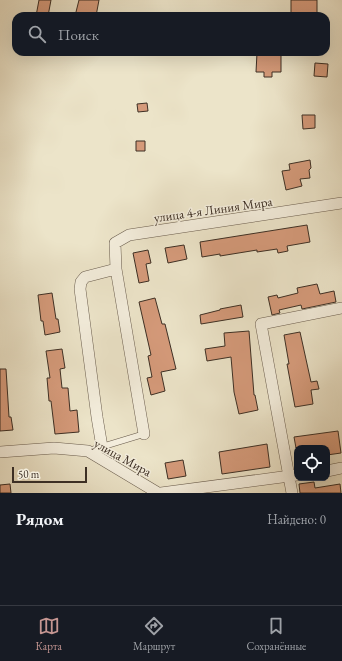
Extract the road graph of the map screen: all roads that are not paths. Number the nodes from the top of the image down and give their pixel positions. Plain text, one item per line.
1 (342, 203) edge
2 (116, 269) junction
3 (342, 308) edge
4 (144, 434) joint
5 (102, 447) junction
6 (88, 451) junction
7 (0, 452) edge
8 (342, 468) edge
9 (330, 470) edge
10 (293, 476) edge
11 (159, 493) edge
12 (292, 493) edge

1 - 2 street, улица 4-я Линия Мира
2 - 4 street, улица 4-я Линия Мира
2 - 5 street
3 - 10 street
4 - 5 lane
5 - 6 lane
6 - 7 street, улица Мира
6 - 11 street, улица Мира
8 - 9 street
10 - 11 street, улица Мира
10 - 12 street

